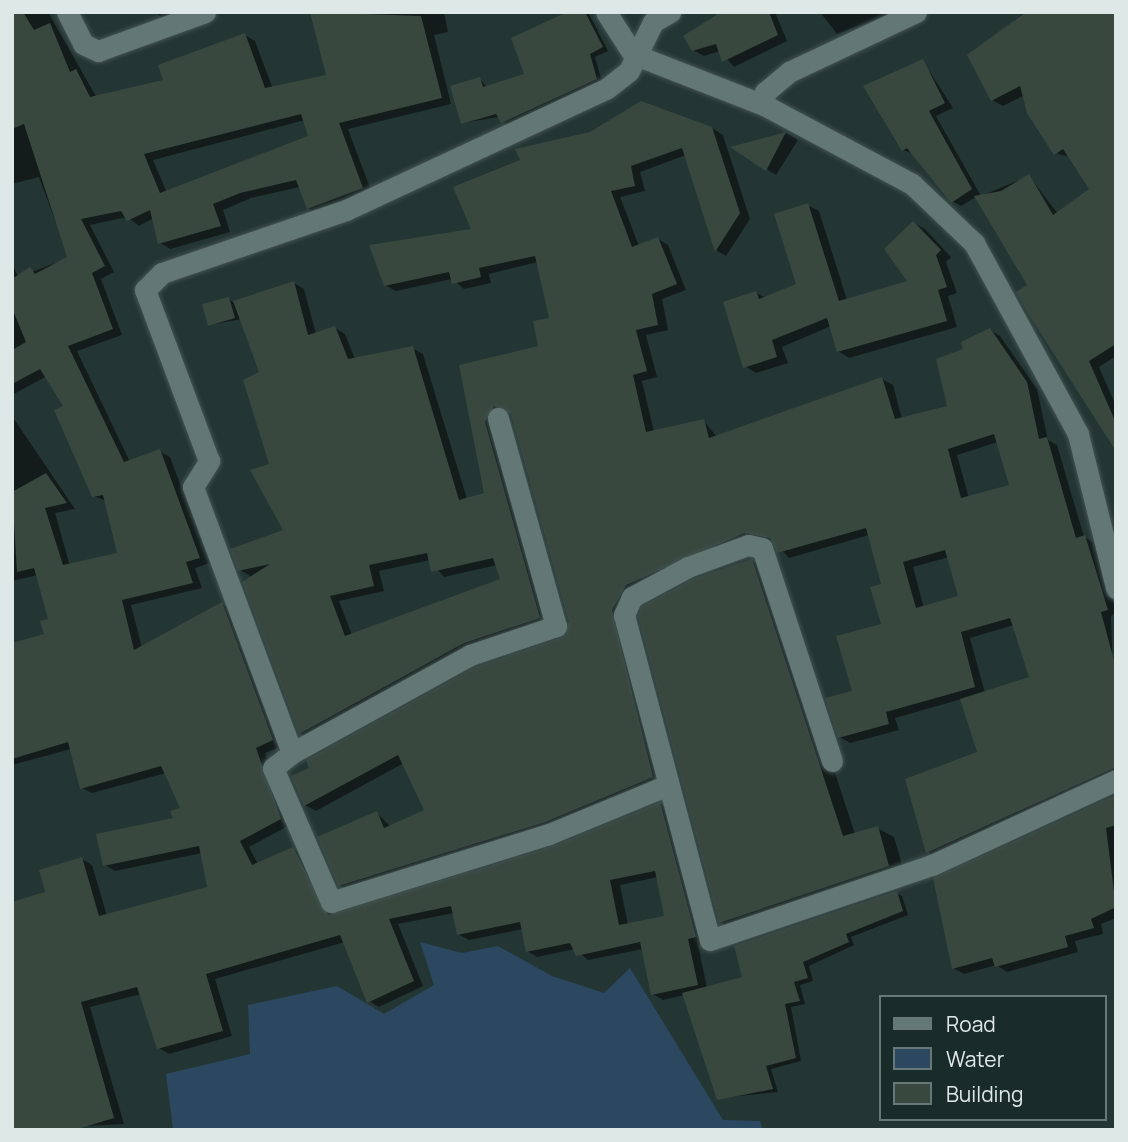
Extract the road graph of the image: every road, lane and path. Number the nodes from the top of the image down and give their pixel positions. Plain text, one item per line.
1 (67, 12) edge
2 (205, 12) edge
3 (606, 12) edge
4 (670, 12) edge
5 (916, 12) edge
6 (633, 54) junction
7 (764, 105) junction
8 (498, 418) dead end
9 (1116, 587) edge
10 (292, 753) junction
11 (832, 761) dead end
12 (1116, 780) edge
13 (668, 785) junction

1 - 2 street
3 - 6 street
4 - 6 street
5 - 7 street
6 - 7 street
6 - 10 street
7 - 9 street
8 - 10 street
10 - 13 street
11 - 13 street
12 - 13 street

